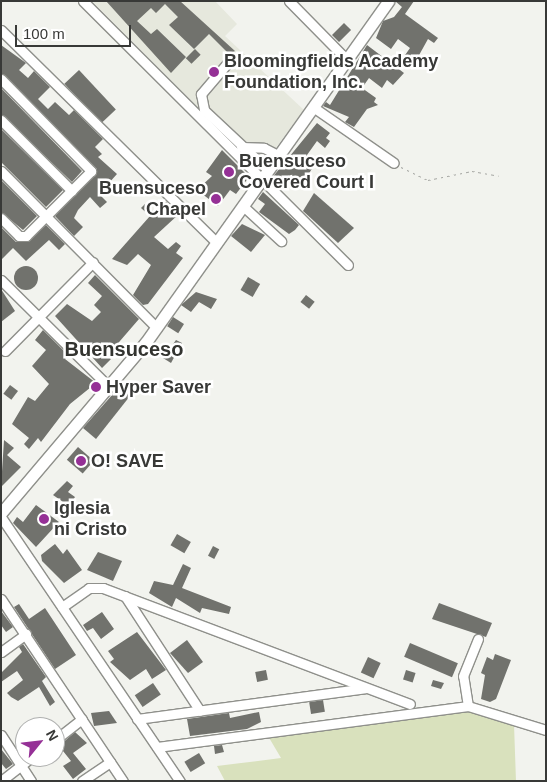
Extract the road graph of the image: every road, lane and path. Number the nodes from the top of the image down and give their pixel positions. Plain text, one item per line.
1 (83, 1) edge
2 (289, 1) edge
3 (388, 1) edge
4 (1, 30) edge
5 (230, 60) dead end
6 (347, 60) junction
7 (1, 79) edge
8 (313, 107) junction
9 (1, 120) edge
10 (241, 147) junction
11 (278, 155) junction
12 (394, 163) joint
13 (1, 171) edge
14 (264, 173) junction
15 (499, 176) dead end
16 (72, 190) junction
17 (243, 206) junction
18 (46, 216) junction
19 (1, 218) edge
20 (281, 241) dead end
21 (216, 242) junction
22 (93, 262) junction
23 (348, 264) dead end
24 (2, 282) edge
25 (40, 319) junction
26 (156, 327) junction
27 (4, 351) dead end
28 (109, 387) junction
29 (1, 513) edge
30 (1, 518) edge
31 (124, 596) junction
32 (1, 599) edge
33 (62, 607) junction
34 (26, 634) junction
35 (478, 639) dead end
36 (1, 652) edge
37 (367, 688) junction
38 (410, 704) dead end
39 (468, 706) junction
40 (200, 711) junction
41 (82, 719) junction
42 (137, 719) junction
43 (546, 730) edge
44 (65, 732) edge
45 (1, 734) edge
46 (157, 747) junction
47 (15, 756) edge
48 (110, 762) junction
49 (18, 767) edge
50 (22, 767) edge
51 (1, 781) edge
52 (31, 781) edge
53 (82, 781) edge
54 (122, 781) edge
55 (180, 781) edge

1 - 14 street
2 - 6 street
3 - 6 main road
4 - 21 street
5 - 10 street
6 - 8 main road
7 - 16 street
8 - 11 main road
8 - 12 street
9 - 16 street
10 - 11 street
10 - 14 street
11 - 14 main road
12 - 15 path
13 - 18 street
14 - 17 main road
14 - 23 street
16 - 18 street
17 - 20 street
17 - 21 main road
18 - 19 street
18 - 22 street
21 - 26 main road
22 - 25 street
22 - 26 street
24 - 25 street
25 - 27 street
25 - 28 street
26 - 28 main road
28 - 29 main road
30 - 33 street
31 - 33 street
31 - 37 street
31 - 40 street
32 - 34 street
33 - 42 street
34 - 36 street
34 - 41 street
35 - 39 street
37 - 38 street
37 - 40 street
39 - 43 street
39 - 46 street
40 - 42 street
41 - 44 street
41 - 48 street
42 - 46 street
45 - 47 street
46 - 55 street
48 - 53 street
48 - 54 street
49 - 51 street
50 - 52 street

